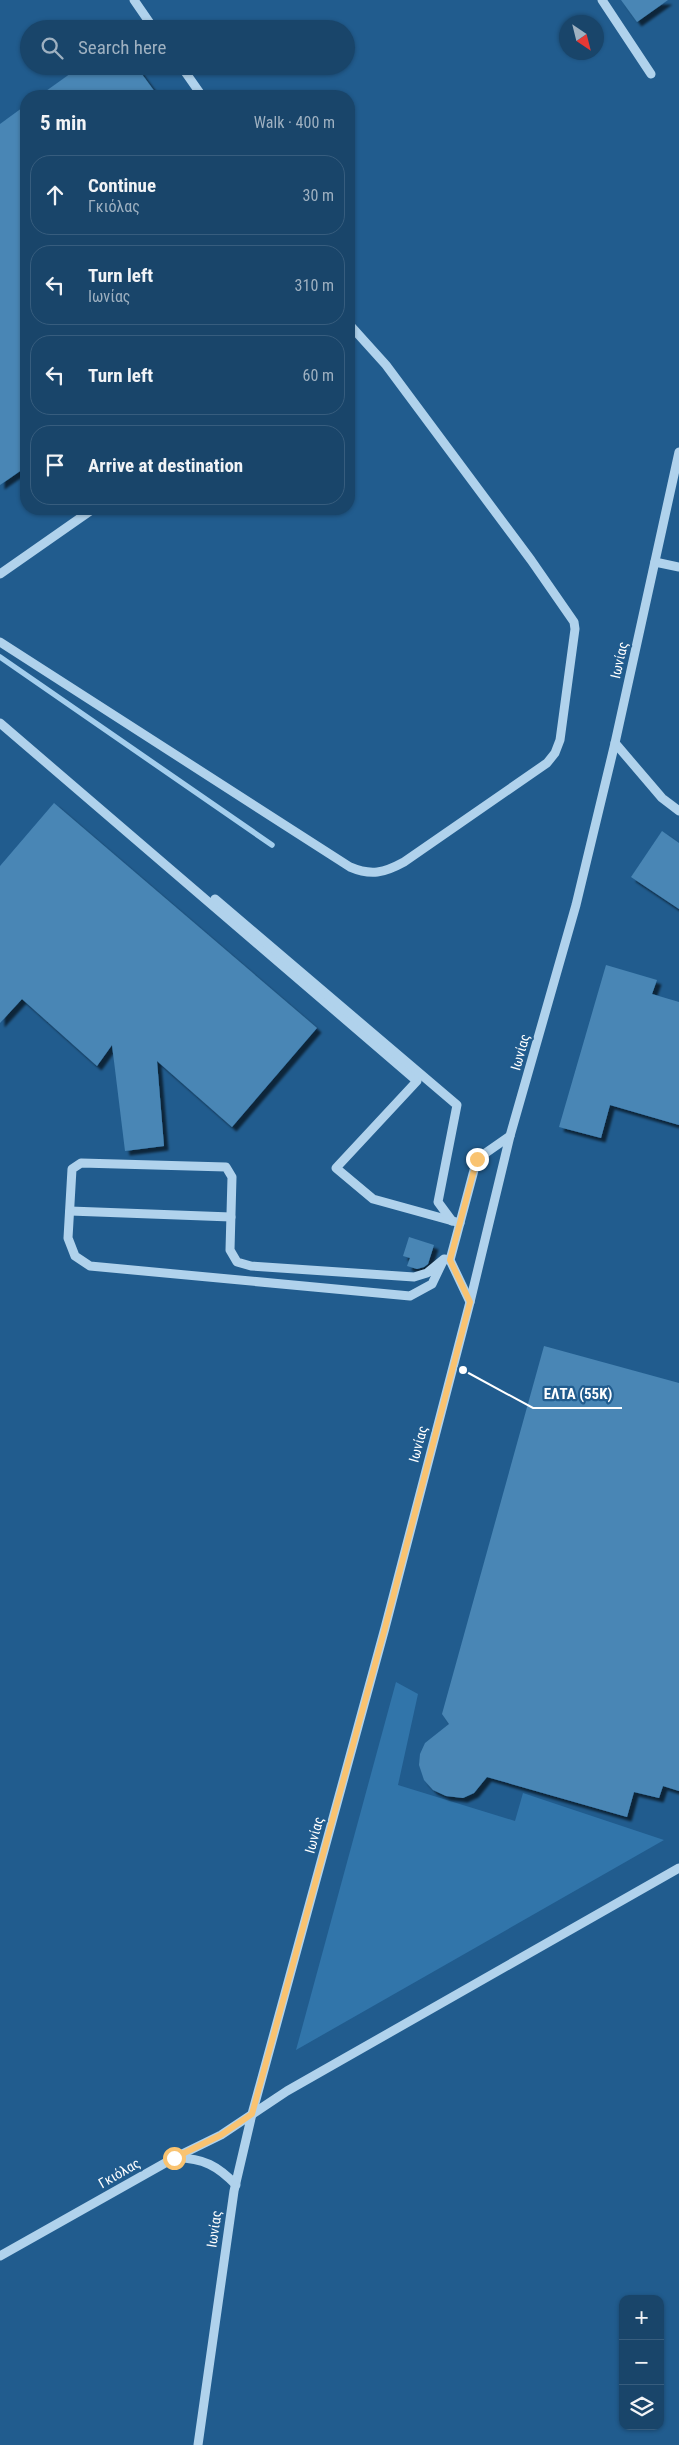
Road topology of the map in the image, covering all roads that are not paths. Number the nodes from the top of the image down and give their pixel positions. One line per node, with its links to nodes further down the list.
1 (134, 0): 3 (street)
2 (602, 0): 4 (street)
3 (148, 20)
4 (651, 74)
5 (187, 75): 6 (street)
6 (198, 90)
7 (355, 331): 13 (street)
8 (679, 452): 10 (street, Ιωνίας)
9 (84, 515): 12 (street)
10 (655, 562): 11 (street); 16 (street, Ιωνίας)
11 (679, 567)
12 (0, 574)
13 (0, 642)
14 (0, 717): 21 (street)
15 (0, 723): 21 (street)
16 (614, 743): 17 (street); 18 (street, Ιωνίας)
17 (679, 811)
18 (510, 1136): 21 (street); 23 (street, Ιωνίας)
19 (70, 1211): 20 (street); 20 (street); 22 (street)
20 (231, 1218): 22 (street)
21 (456, 1222): 22 (street)
22 (447, 1260): 23 (street)
23 (470, 1302): 25 (street, Ιωνίας)
24 (679, 1868): 25 (street, Γκιόλας)
25 (252, 2114): 26 (street, Γκιόλας); 27 (street, Ιωνίας)
26 (174, 2158): 27 (street); 28 (street, Γκιόλας)
27 (236, 2185): 29 (street, Ιωνίας)
28 (0, 2256)
29 (198, 2445)

